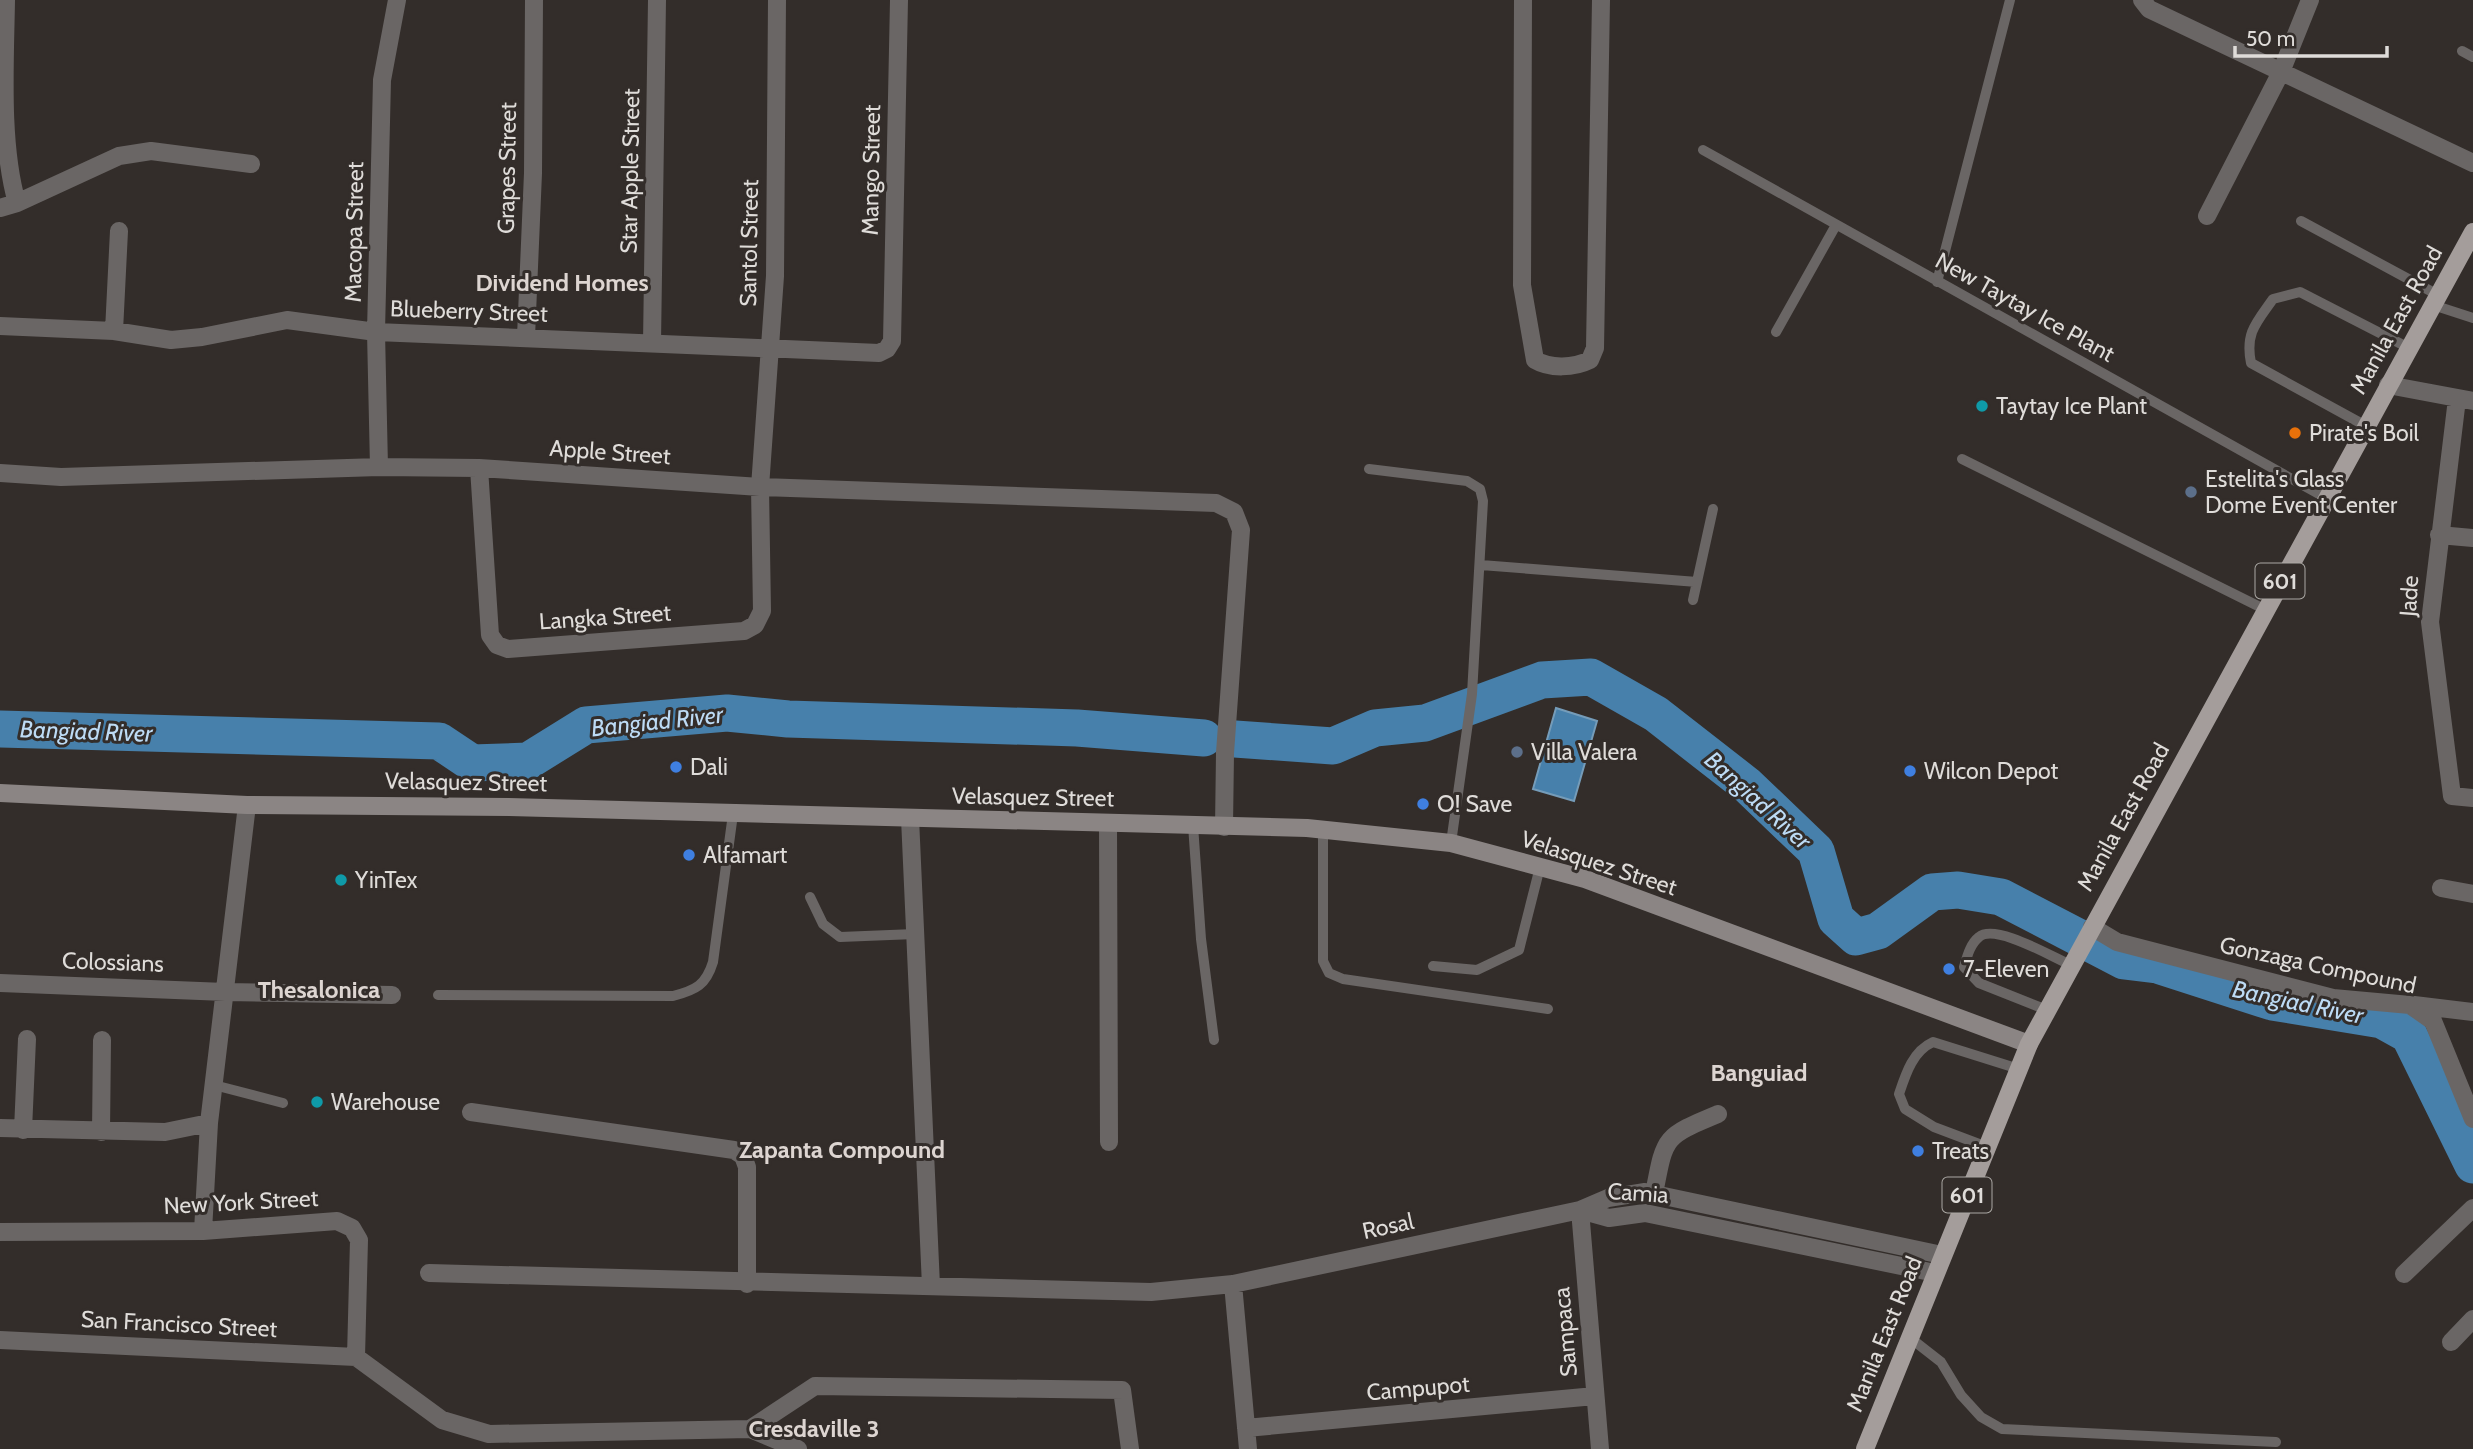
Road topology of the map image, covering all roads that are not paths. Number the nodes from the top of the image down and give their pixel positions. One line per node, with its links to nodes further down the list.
1 (6, 0): 18 (street)
2 (397, 0): 29 (street, Macopa Street)
3 (534, 0): 31 (street, Grapes Street)
4 (657, 0): 33 (street, Star Apple Street)
5 (778, 0): 35 (street, Santol Street)
6 (899, 0): 32 (street, Mango Street)
7 (1523, 0): 8 (street)
8 (1601, 0)
9 (2010, 0): 24 (lane)
10 (2142, 0): 14 (street)
11 (2310, 0): 14 (street)
12 (2462, 51): 13 (lane)
13 (2473, 57)
14 (2281, 72): 16 (street); 19 (street)
15 (1703, 150): 21 (lane, New Taytay Ice Plant)
16 (2473, 163)
17 (251, 164): 18 (street)
18 (8, 205)
19 (2207, 216)
20 (2301, 221): 25 (lane)
21 (1836, 225): 24 (lane, New Taytay Ice Plant); 30 (lane)
22 (119, 231): 28 (street)
23 (2473, 232): 25 (main road, Manila East Road / 601)
24 (1937, 282): 45 (lane, New Taytay Ice Plant)
25 (2435, 300): 26 (lane); 34 (main road, Manila East Road / 601)
26 (2473, 318)
27 (0, 326): 28 (street, Blueberry Street)
28 (114, 331): 29 (street, Blueberry Street)
29 (376, 332): 31 (street, Blueberry Street); 40 (street, Macopa Street)
30 (1776, 332)
31 (526, 337): 33 (street, Blueberry Street)
32 (892, 341): 35 (street, Blueberry Street)
33 (653, 343): 35 (street, Blueberry Street)
34 (2409, 348): 36 (main road, Manila East Road / 601); 38 (lane)
35 (770, 349): 44 (street, Santol Street)
36 (2388, 385): 37 (street); 38 (main road, Manila East Road / 601)
37 (2465, 400): 47 (street, Jade)
38 (2366, 426): 45 (main road, Manila East Road / 601)
39 (1962, 459): 52 (lane)
40 (379, 467): 41 (street, Apple Street); 43 (street, Apple Street)
41 (479, 468): 44 (street, Apple Street); 44 (street, Langka Street)
42 (1369, 469): 49 (lane)
43 (0, 473)
44 (760, 486): 60 (street, Apple Street)
45 (2326, 498): 52 (main road, Manila East Road / 601)
46 (1713, 509): 50 (lane)
47 (2439, 535): 48 (street); 54 (street, Jade)
48 (2473, 538)
49 (1481, 565): 50 (lane); 62 (lane)
50 (1697, 582): 51 (lane)
51 (1693, 600)
52 (2264, 609): 68 (main road, Manila East Road / 601)
53 (0, 793): 55 (main road, Velasquez Street)
54 (2473, 798)
55 (247, 805): 56 (main road, Velasquez Street); 72 (street)
56 (733, 814): 57 (main road, Velasquez Street); 74 (lane)
57 (910, 818): 58 (main road, Velasquez Street); 67 (street)
58 (1108, 823): 59 (main road, Velasquez Street); 93 (street)
59 (1193, 825): 60 (main road, Velasquez Street); 81 (lane)
60 (1224, 827): 61 (main road, Velasquez Street)
61 (1323, 830): 62 (main road, Velasquez Street); 76 (lane)
62 (1451, 844): 63 (main road, Velasquez Street)
63 (1539, 867): 70 (lane); 82 (main road, Velasquez Street)
64 (2441, 888): 65 (street)
65 (2473, 894)
66 (810, 897): 67 (lane)
67 (915, 934): 106 (street)
68 (2087, 935): 69 (main road, Manila East Road / 601); 75 (street, Gonzaga Compound)
69 (2071, 965): 77 (main road, Manila East Road / 601); 77 (lane)
70 (1433, 966)
71 (0, 983): 72 (street, Colossians)
72 (225, 992): 73 (street); 84 (street)
73 (392, 995)
74 (438, 995)
75 (2410, 1005): 78 (street); 88 (street, Gonzaga Compound)
76 (1548, 1009)
77 (2047, 1010): 82 (main road, Manila East Road / 601)
78 (2473, 1012)
79 (27, 1039): 91 (street)
80 (102, 1040): 92 (street)
81 (1214, 1040)
82 (2029, 1044): 83 (main road, Manila East Road / 601)
83 (2019, 1069): 94 (main road, Manila East Road / 601); 94 (lane)
84 (214, 1085): 85 (lane); 89 (street)
85 (283, 1102)
86 (471, 1112): 104 (street)
87 (1717, 1114): 95 (street)
88 (2473, 1119)
89 (209, 1123): 92 (street); 98 (street)
90 (0, 1128): 91 (street)
91 (23, 1130): 92 (street)
92 (101, 1132)
93 (1109, 1142)
94 (1987, 1147): 100 (main road, Manila East Road / 601)
95 (1654, 1194): 97 (street, Camia); 100 (street, Camia)
96 (2473, 1208): 103 (street)
97 (1580, 1210): 102 (street, Camia); 105 (street, Rosal); 112 (street, Sampaca)
98 (203, 1231): 99 (street, New York Street); 111 (street, New York Street)
99 (0, 1232)
100 (1942, 1255): 102 (main road, Manila East Road / 601)
101 (429, 1273): 104 (street, Rosal)
102 (1935, 1273): 108 (main road, Manila East Road / 601)
103 (2404, 1274)
104 (747, 1284): 106 (street, Rosal)
105 (1233, 1284): 106 (street, Rosal); 113 (street)
106 (931, 1286)
107 (2473, 1319): 110 (street)
108 (1909, 1337): 115 (lane); 120 (main road, Manila East Road / 601)
109 (0, 1340): 111 (street, San Francisco Street)
110 (2451, 1342)
111 (356, 1357): 114 (street)
112 (1595, 1396): 113 (street, Campupot); 119 (street, Sampaca)
113 (1246, 1428): 118 (street)
114 (750, 1429): 116 (street); 117 (street)
115 (2276, 1442)
116 (798, 1449)
117 (1130, 1449)
118 (1248, 1449)
119 (1600, 1449)
120 (1865, 1449)

